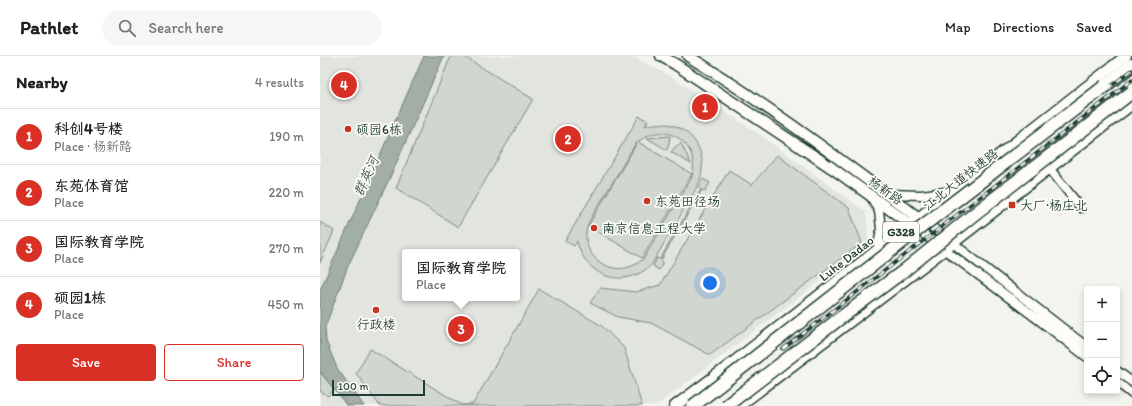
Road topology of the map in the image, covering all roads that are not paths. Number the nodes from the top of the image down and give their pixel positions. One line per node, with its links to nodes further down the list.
1 (661, 56): 10 (main road, 杨新路)
2 (688, 56): 9 (main road, 杨新路)
3 (1126, 56): 8 (main road, Luhe Dadao / G328)
4 (1132, 65): 24 (highway, 江北大道快速路 / G328, bridge)
5 (1132, 92): 25 (highway, G328, bridge)
6 (1132, 104): 7 (main road)
7 (1049, 168): 11 (street); 14 (main road)
8 (954, 191): 9 (street); 12 (main road, Luhe Dadao / G328)
9 (888, 194): 12 (main road, 杨新路)
10 (870, 195): 13 (main road, 杨新路); 15 (street)
11 (1081, 208)
12 (919, 218): 13 (main road, Luhe Dadao / G328); 14 (street, 杨新路)
13 (910, 224): 15 (main road, Luhe Dadao / G328); 16 (street, 杨新路)
14 (952, 243): 16 (main road); 17 (street, 杨新路)
15 (877, 250): 23 (main road, Luhe Dadao / G328)
16 (944, 250): 18 (street, 杨新路); 26 (main road)
17 (1084, 345)
18 (1084, 355)
19 (1120, 373): 20 (street)
20 (1132, 382)
21 (1120, 384): 22 (street)
22 (1132, 394)
23 (676, 406)
24 (692, 406)
25 (726, 406)
26 (739, 406)

